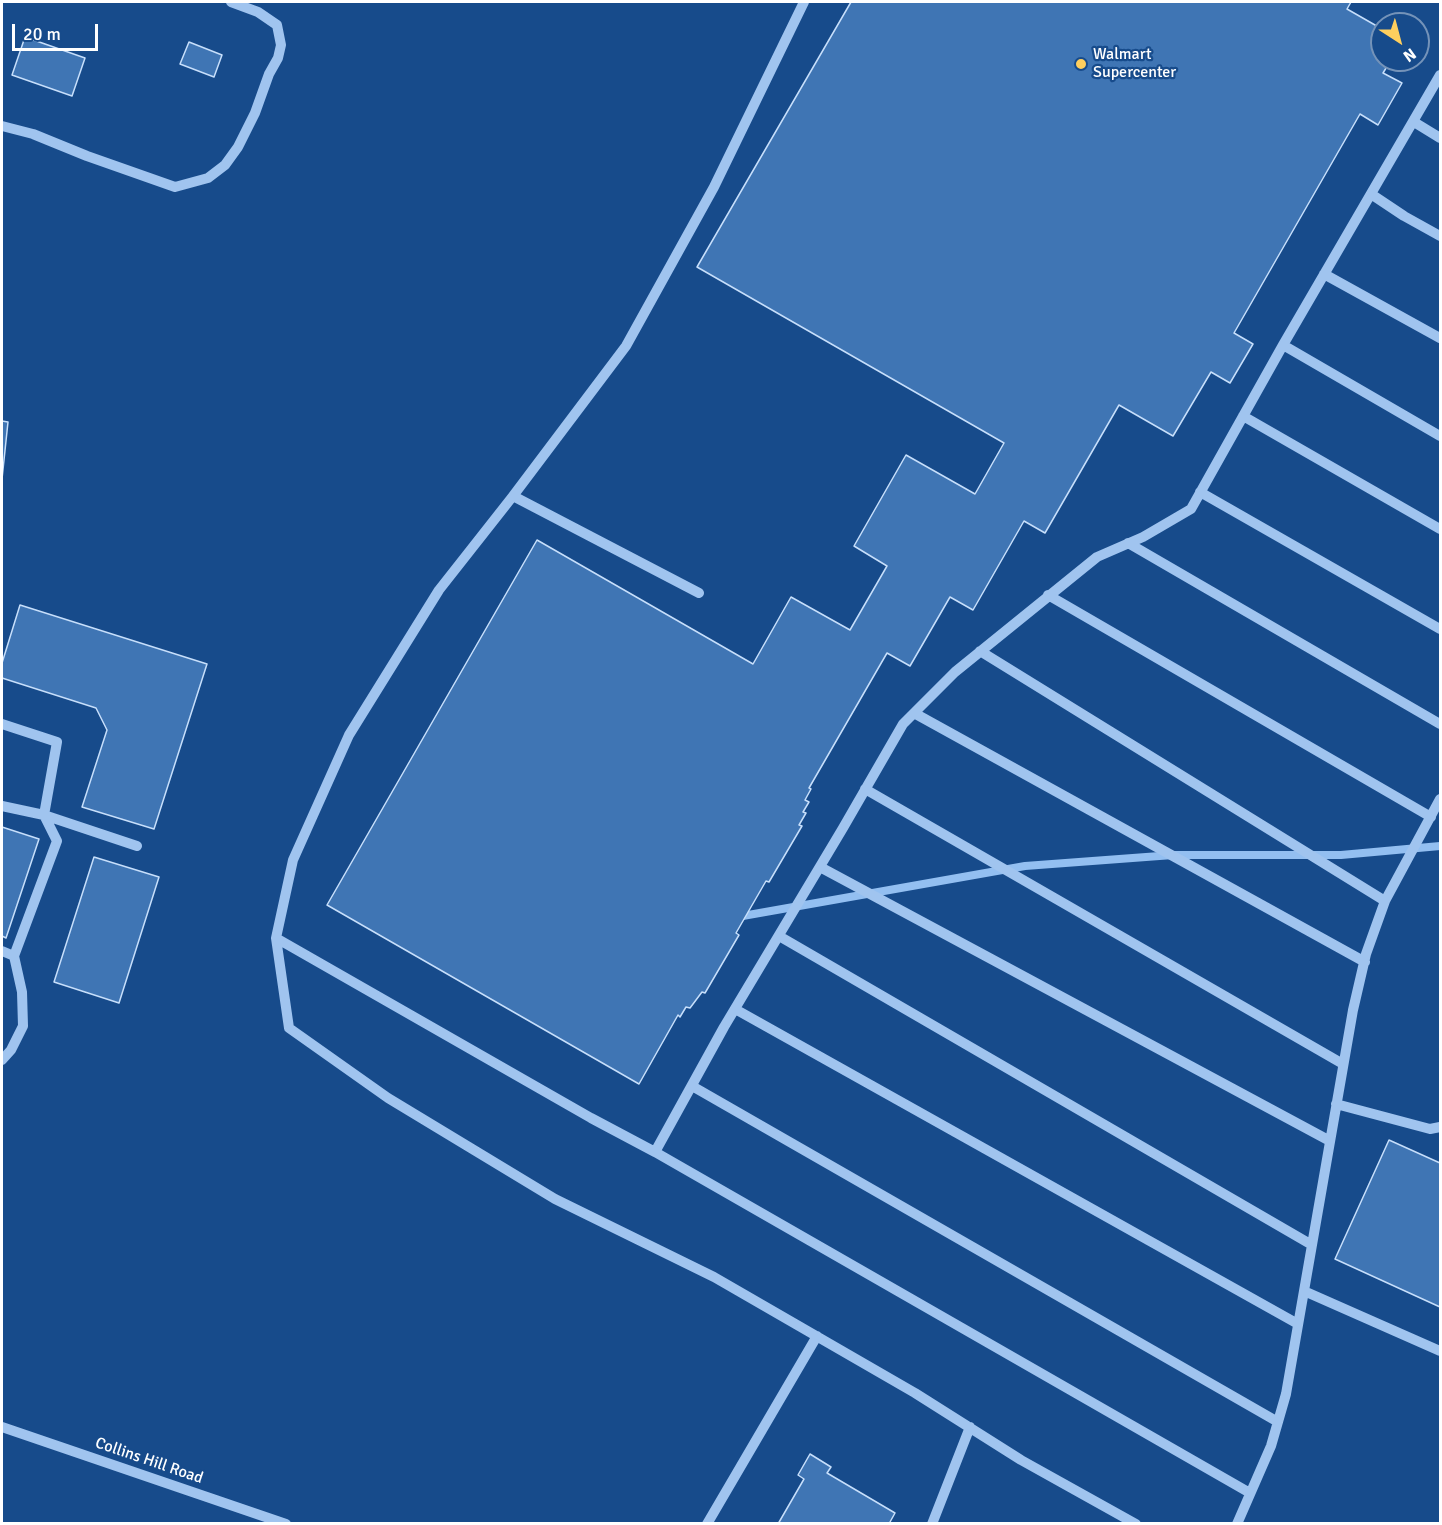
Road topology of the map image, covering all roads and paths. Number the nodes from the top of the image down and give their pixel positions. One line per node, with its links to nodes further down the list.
1 (231, 2): 5 (street)
2 (804, 2): 15 (street)
3 (1440, 75): 4 (street)
4 (1414, 122): 6 (street); 7 (street)
5 (2, 126)
6 (1440, 138)
7 (1371, 194): 8 (street); 9 (street)
8 (1440, 236)
9 (1324, 274): 10 (street); 11 (street)
10 (1440, 338)
11 (1283, 345): 12 (street); 13 (street)
12 (1243, 416): 14 (street); 16 (street)
13 (1440, 436)
14 (1200, 492): 17 (street); 20 (street)
15 (513, 496): 18 (street); 34 (street)
16 (1440, 529)
17 (1128, 543): 19 (street); 24 (street)
18 (699, 592)
19 (1048, 595): 21 (street); 29 (street)
20 (1440, 629)
21 (980, 651): 22 (street); 32 (street)
22 (914, 713): 25 (street); 37 (street)
23 (2, 724): 28 (street)
24 (1440, 724)
25 (865, 789): 31 (street); 40 (street)
26 (1440, 799): 29 (street)
27 (2, 806): 28 (street)
28 (44, 815): 30 (street); 36 (street)
29 (1431, 817): 32 (street)
30 (137, 846)
31 (820, 867): 33 (street); 44 (street)
32 (1385, 901): 37 (street)
33 (779, 936): 38 (street); 46 (street)
34 (276, 938): 45 (street); 49 (street)
35 (2, 951): 36 (street)
36 (14, 956): 39 (street)
37 (1365, 962): 40 (street)
38 (735, 1009): 41 (street); 48 (street)
39 (2, 1060)
40 (1344, 1064): 42 (street)
41 (692, 1086): 45 (street); 51 (street)
42 (1336, 1104): 43 (street); 44 (street)
43 (1440, 1127)
44 (1330, 1141): 46 (street)
45 (655, 1152): 54 (street)
46 (1312, 1245): 47 (street)
47 (1304, 1291): 48 (street); 50 (street)
48 (1298, 1324): 51 (street)
49 (817, 1336): 53 (street); 56 (street)
50 (1440, 1352)
51 (1278, 1422): 54 (street)
52 (2, 1427): 55 (street, Collins Hill Road)
53 (970, 1427): 57 (street); 58 (street)
54 (1250, 1493): 59 (street)
55 (286, 1524)
56 (706, 1524)
57 (932, 1524)
58 (1136, 1524)
59 (1237, 1524)

